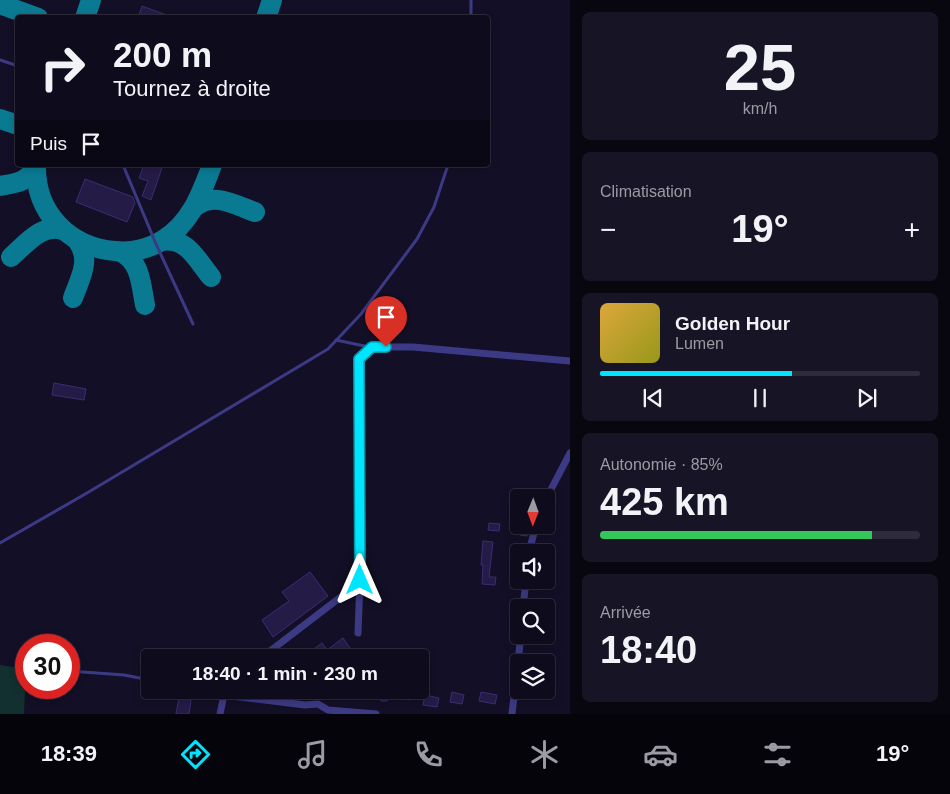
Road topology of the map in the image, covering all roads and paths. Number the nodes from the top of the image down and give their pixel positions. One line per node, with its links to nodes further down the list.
1 (471, 0): 2 (lane)
2 (471, 15)
3 (0, 60): 4 (lane)
4 (15, 65)
5 (124, 167): 7 (lane)
6 (447, 167): 8 (lane)
7 (193, 324)
8 (336, 340): 9 (lane); 13 (lane)
9 (372, 347): 10 (street); 14 (street)
10 (570, 362)
11 (570, 453): 12 (street)
12 (551, 489)
13 (0, 543)
14 (360, 580): 15 (street); 17 (street)
15 (358, 633)
16 (520, 644): 25 (street)
17 (273, 649)
18 (80, 672): 19 (lane)
19 (141, 678)
20 (223, 699): 23 (street)
21 (264, 699): 22 (street)
22 (328, 712): 24 (street)
23 (220, 714)
24 (376, 714)
25 (512, 714)

